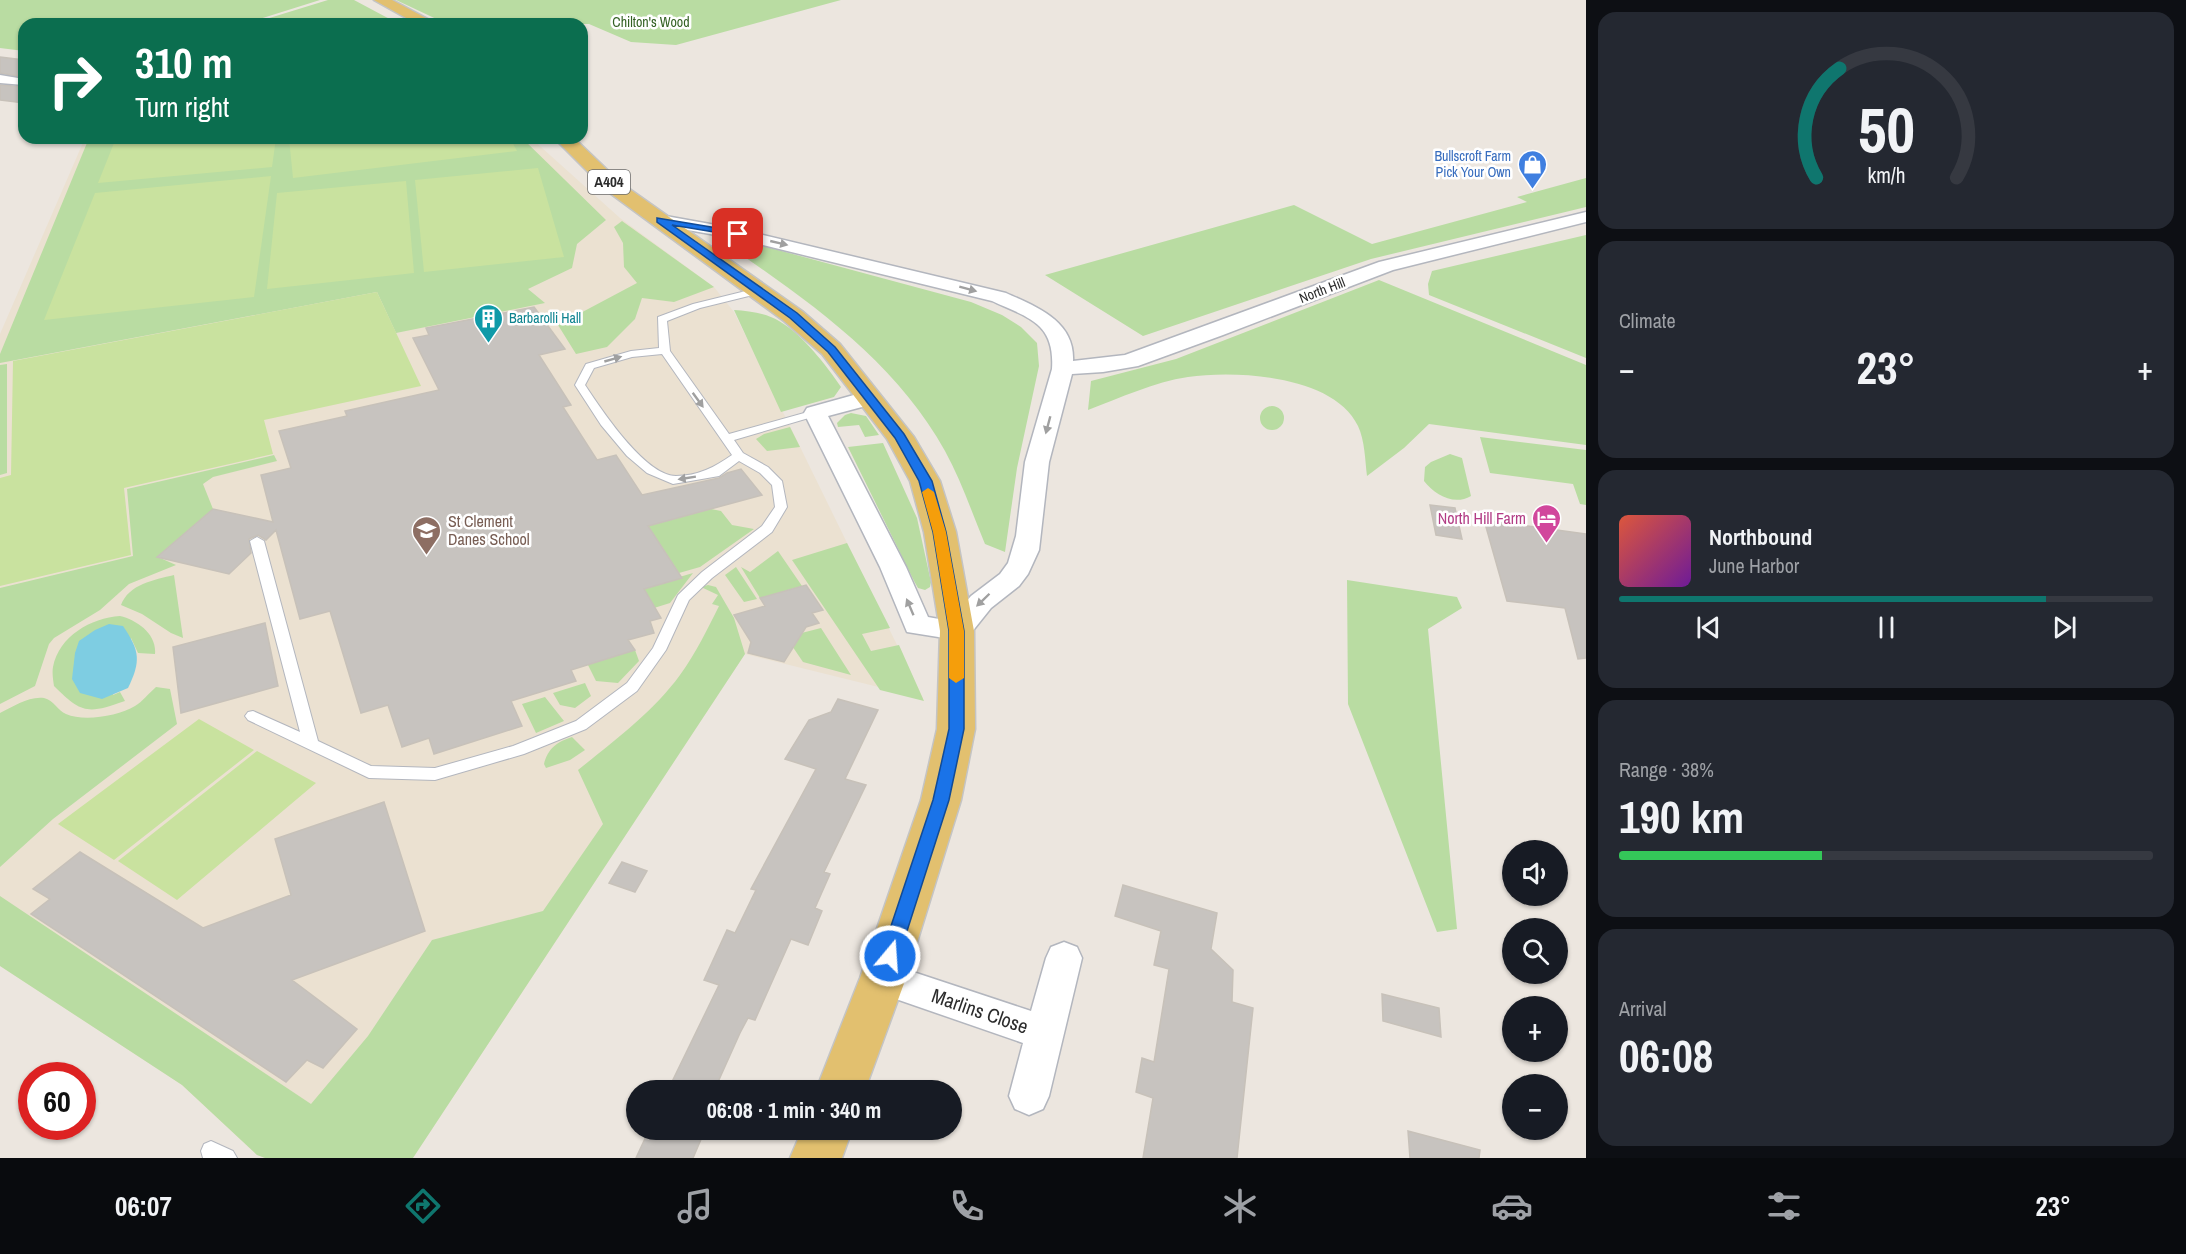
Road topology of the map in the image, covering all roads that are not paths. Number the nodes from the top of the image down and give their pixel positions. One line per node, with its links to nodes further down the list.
1 (381, 0): 2 (main road)
2 (417, 18)
3 (0, 79): 4 (street)
4 (18, 82)
5 (569, 144): 7 (main road, A404)
6 (1586, 218): 10 (street, North Hill)
7 (660, 220): 8 (main road, A404); 10 (street, one-way to 10)
8 (758, 291): 9 (lane); 11 (main road, A404)
9 (665, 351): 13 (lane, one-way to 13); 14 (lane, one-way to 9)
10 (1062, 368): 16 (street, one-way to 16)
11 (869, 398): 12 (street); 16 (main road, A404)
12 (815, 413): 13 (lane); 16 (street, one-way to 12)
13 (728, 438): 14 (lane)
14 (739, 456): 18 (lane)
15 (257, 541): 18 (lane)
16 (957, 631): 20 (main road, A404)
17 (253, 716): 18 (lane)
18 (311, 744)
19 (1064, 958): 21 (street, Marlins Close)
20 (883, 978): 21 (street, Marlins Close); 22 (main road, A404)
21 (1044, 1033): 23 (street, Marlins Close)
22 (845, 1080)
23 (1029, 1096)
24 (823, 1140): 25 (main road)
25 (816, 1158)

